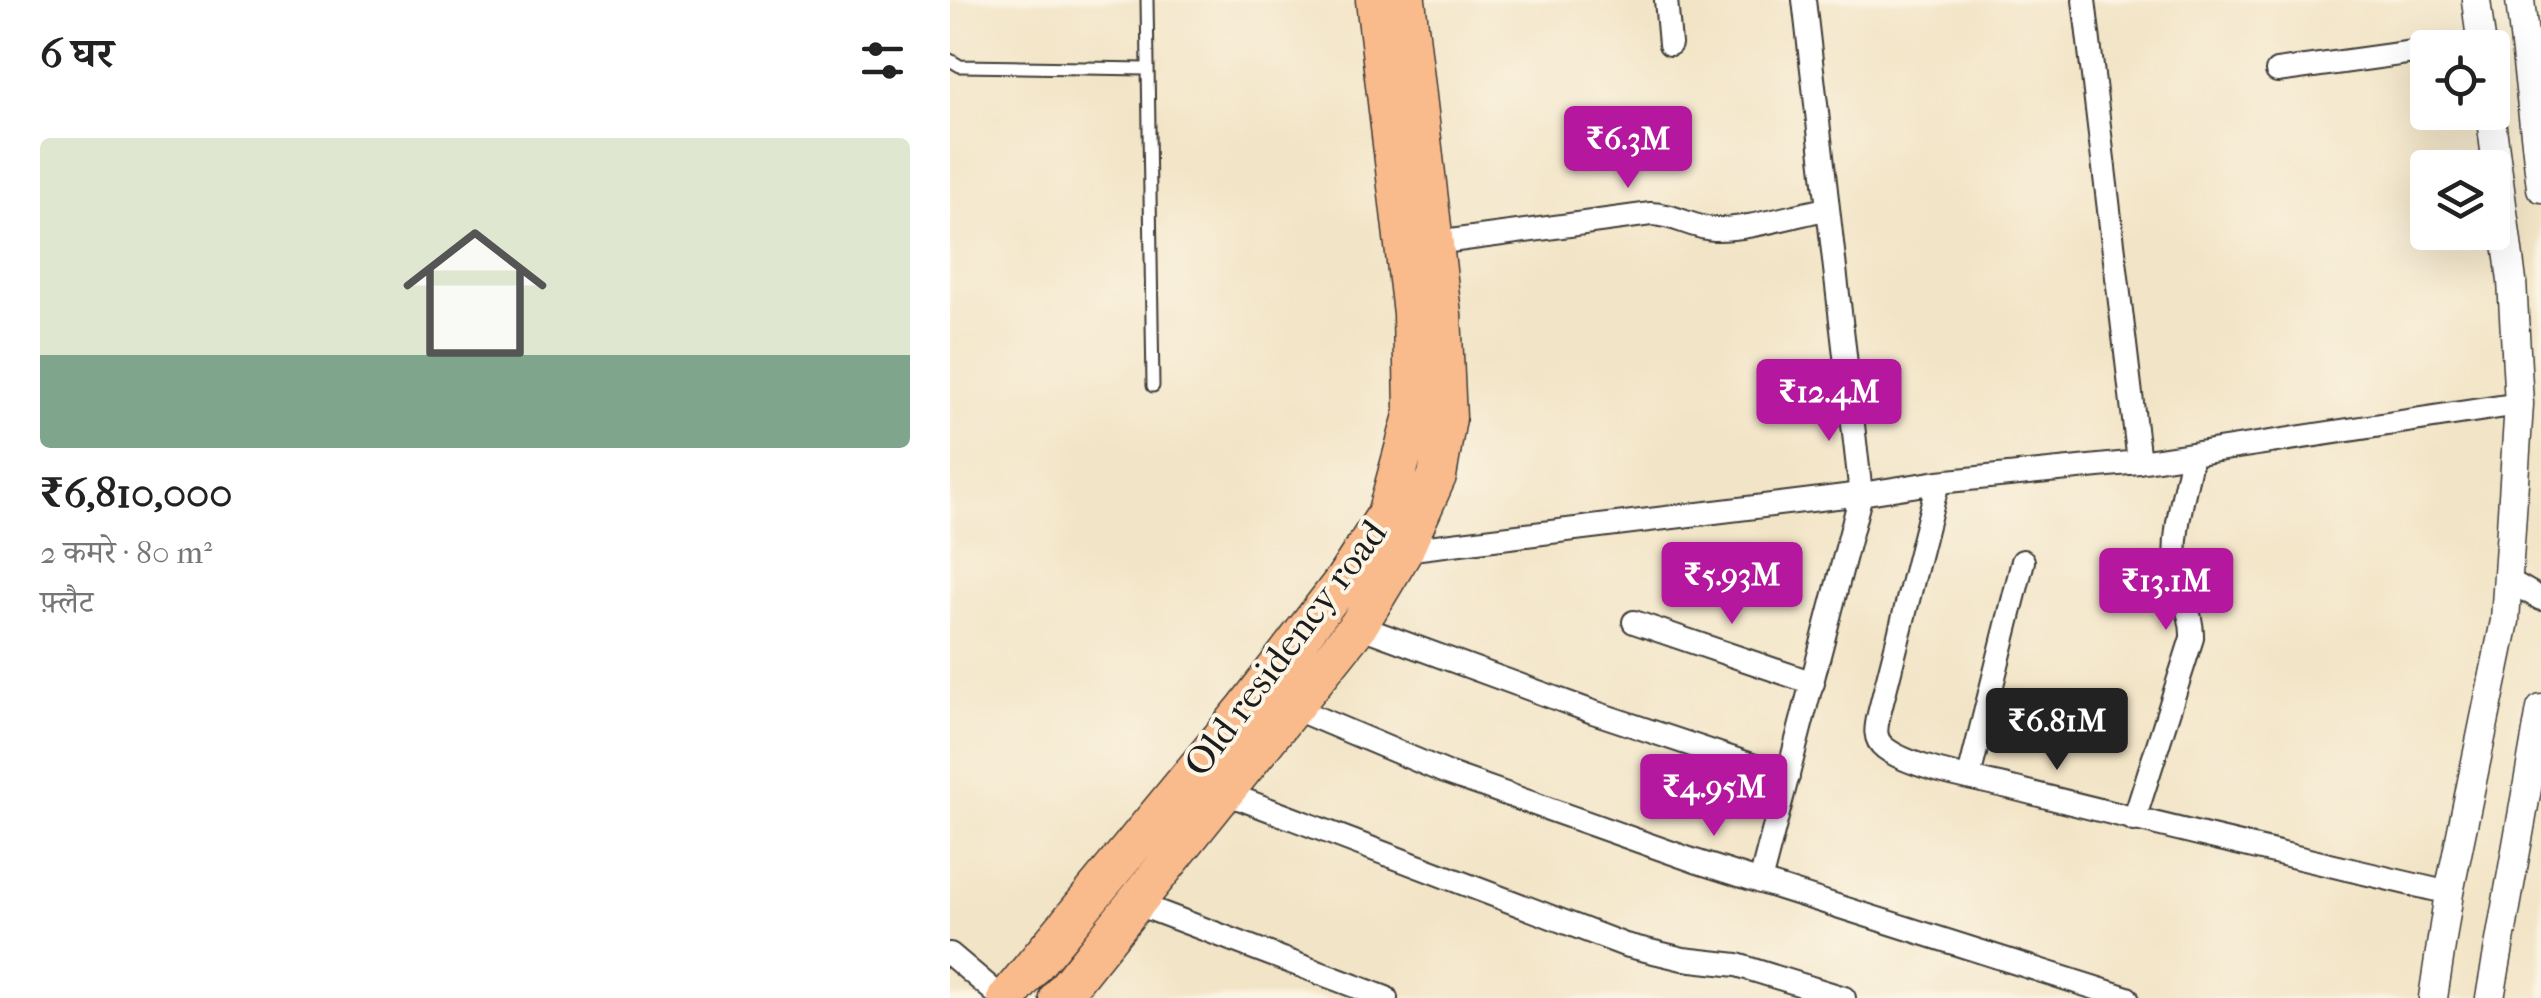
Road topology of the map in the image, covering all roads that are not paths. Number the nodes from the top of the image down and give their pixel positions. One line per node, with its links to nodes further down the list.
1 (1147, 0): 13 (lane)
2 (1375, 0): 42 (highway, Old residency road)
3 (1406, 0): 18 (highway, Old residency road)
4 (1666, 0): 10 (street)
5 (1804, 0): 17 (street)
6 (2084, 0): 22 (street)
7 (2476, 0): 9 (street)
8 (2520, 0): 16 (street)
9 (2480, 30)
10 (1670, 44)
11 (2410, 52): 14 (street)
12 (950, 60): 13 (lane)
13 (1146, 69): 19 (lane)
14 (2276, 70)
15 (2492, 130): 20 (street)
16 (2541, 188)
17 (1827, 209): 18 (street); 24 (street)
18 (1435, 243): 25 (highway, Old residency road)
19 (1154, 386)
20 (2519, 404): 21 (street); 27 (street)
21 (2192, 454): 22 (street); 37 (street)
22 (2139, 462): 23 (street)
23 (1938, 482): 24 (street); 35 (street)
24 (1861, 494): 25 (street); 31 (street)
25 (1404, 550): 30 (highway, Old residency road)
26 (2024, 561): 35 (street)
27 (2508, 580): 28 (street); 39 (street)
28 (2541, 599)
29 (1634, 622): 31 (street)
30 (1358, 626): 32 (highway, Old residency road); 34 (street)
31 (1814, 682): 34 (street)
32 (1291, 707): 36 (highway, Old residency road); 38 (street)
33 (2541, 708): 48 (street)
34 (1788, 777): 38 (street)
35 (1969, 777): 37 (street)
36 (1223, 792): 40 (highway, Old residency road); 45 (street)
37 (2134, 820): 39 (street)
38 (1760, 882): 46 (street)
39 (2449, 893): 47 (street)
40 (1135, 904): 43 (highway, Old residency road); 44 (street)
41 (950, 954): 42 (street)
42 (1004, 998)
43 (1059, 998)
44 (1386, 998)
45 (1844, 998)
46 (2127, 998)
47 (2434, 998)
48 (2490, 998)

